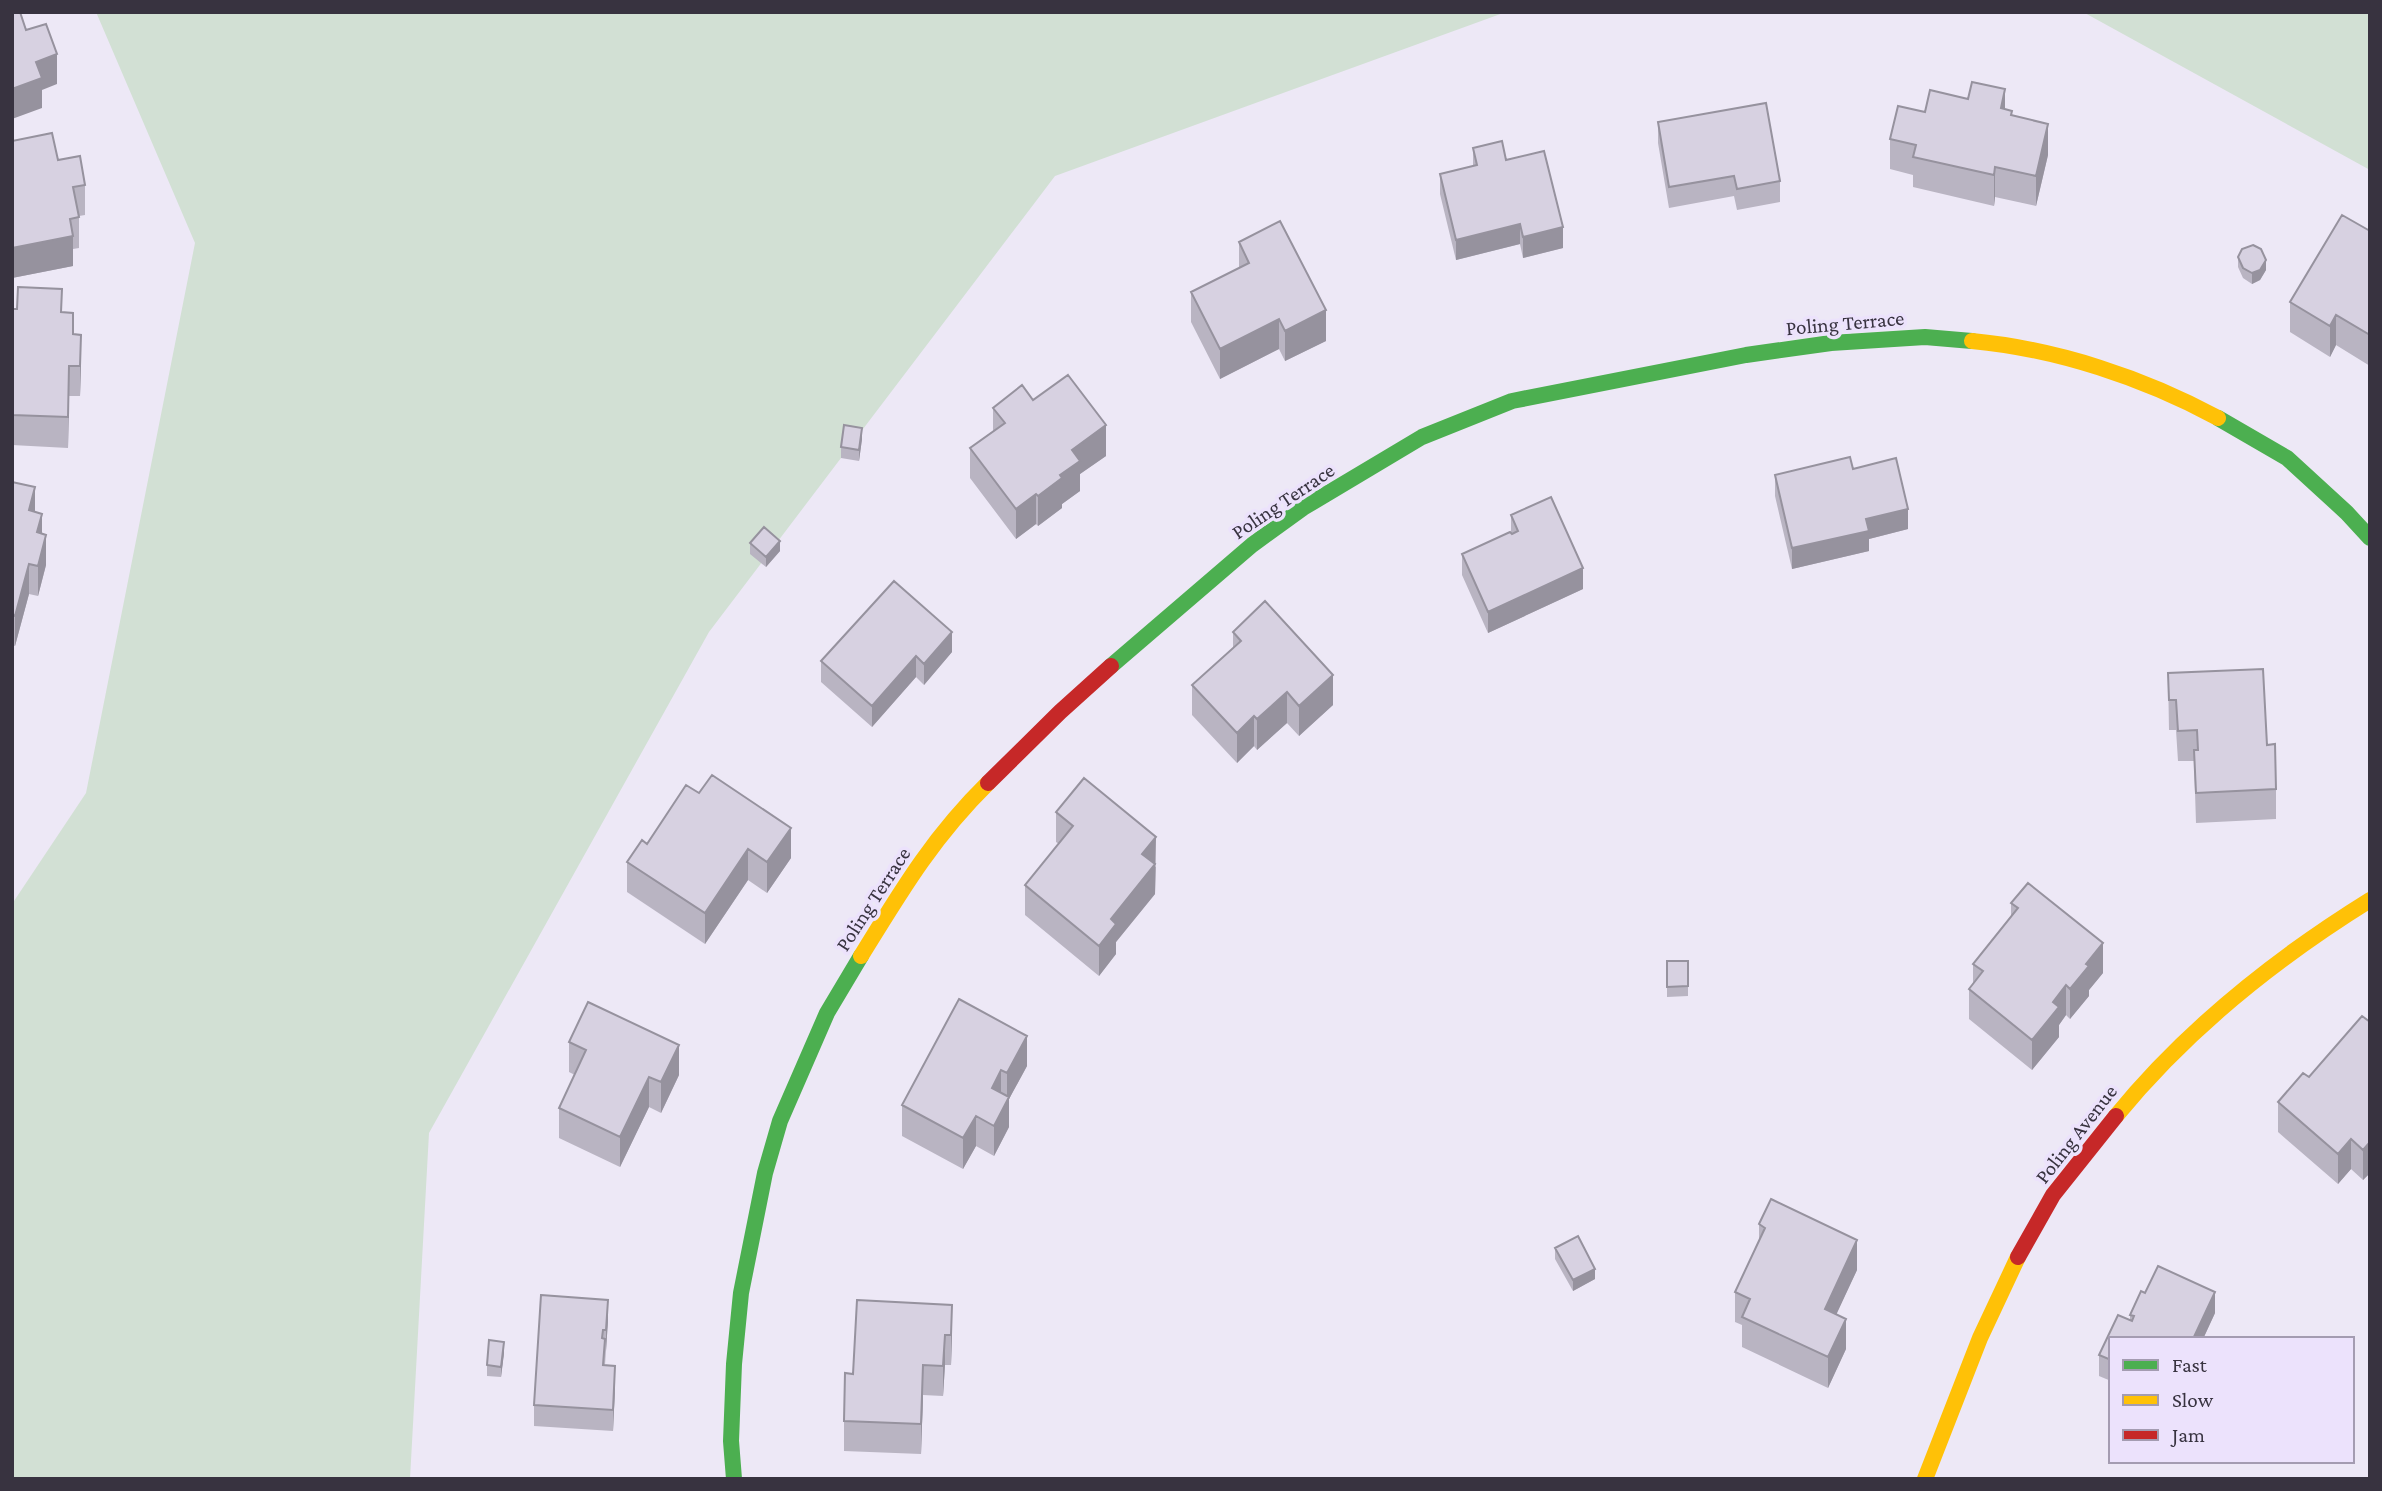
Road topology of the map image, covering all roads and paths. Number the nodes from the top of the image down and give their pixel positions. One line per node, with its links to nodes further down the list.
1 (2370, 538): 3 (street, Poling Terrace)
2 (2370, 900): 4 (street, Poling Avenue)
3 (733, 1479)
4 (1925, 1479)

